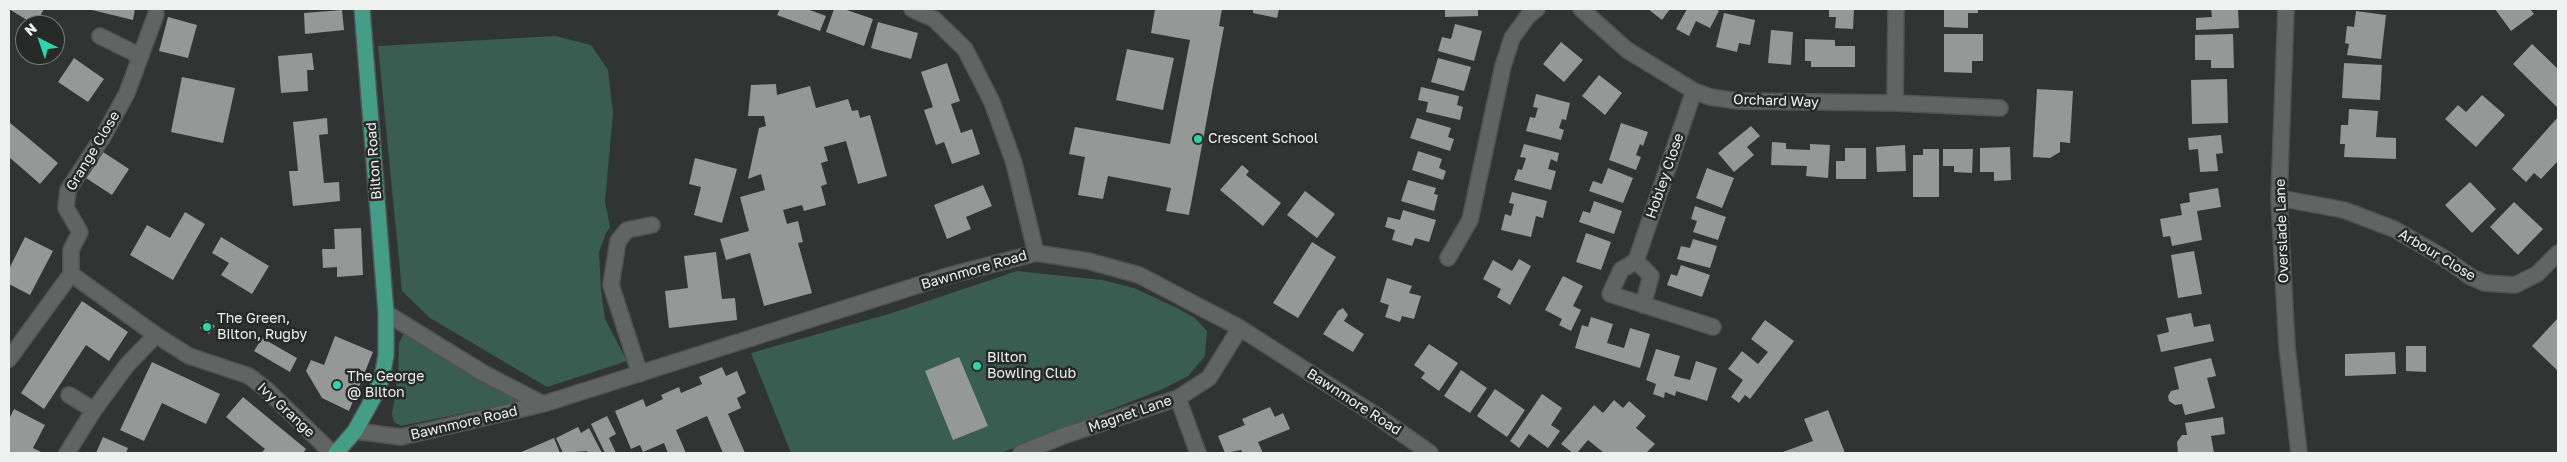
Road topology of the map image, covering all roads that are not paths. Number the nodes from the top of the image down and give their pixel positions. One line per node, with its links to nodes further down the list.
1 (362, 9): 21 (main road, Bilton Road)
2 (912, 9): 15 (street)
3 (1537, 9): 17 (street)
4 (1581, 9): 10 (street, Orchard Way)
5 (1896, 9): 11 (street)
6 (2286, 9): 13 (street, Overslade Lane)
7 (156, 14): 9 (street, Grange Close)
8 (100, 36): 9 (street)
9 (140, 56): 19 (street, Grange Close)
10 (1694, 91): 11 (street, Orchard Way); 18 (street, Hobley Close)
11 (1895, 103): 12 (street, Orchard Way)
12 (2000, 108)
13 (2279, 198): 16 (street, Arbour Close); 38 (street, Overslade Lane)
14 (652, 225): 26 (street)
15 (1036, 253): 23 (street, Bawnmore Road); 26 (street, Bawnmore Road)
16 (2558, 253)
17 (1448, 258)
18 (1636, 261): 20 (street); 20 (street)
19 (71, 274): 24 (street, Ivy Grange); 25 (street)
20 (1643, 304): 22 (street)
21 (386, 313): 29 (street, Bawnmore Road); 31 (main road, Bilton Road)
22 (1713, 327)
23 (1240, 328): 28 (street, Magnet Lane); 37 (street, Bawnmore Road)
24 (156, 335): 30 (street); 33 (street, Ivy Grange)
25 (9, 359)
26 (640, 374): 29 (street, Bawnmore Road)
27 (69, 395): 30 (street)
28 (1178, 398): 35 (street, Magnet Lane); 36 (street)
29 (543, 404): 31 (street, Bawnmore Road)
30 (94, 410): 32 (street)
31 (355, 430): 34 (main road, Bilton Road)
32 (67, 453)
33 (332, 453)
34 (336, 453)
35 (1021, 453)
36 (1198, 453)
37 (1430, 453)
38 (2299, 453)

